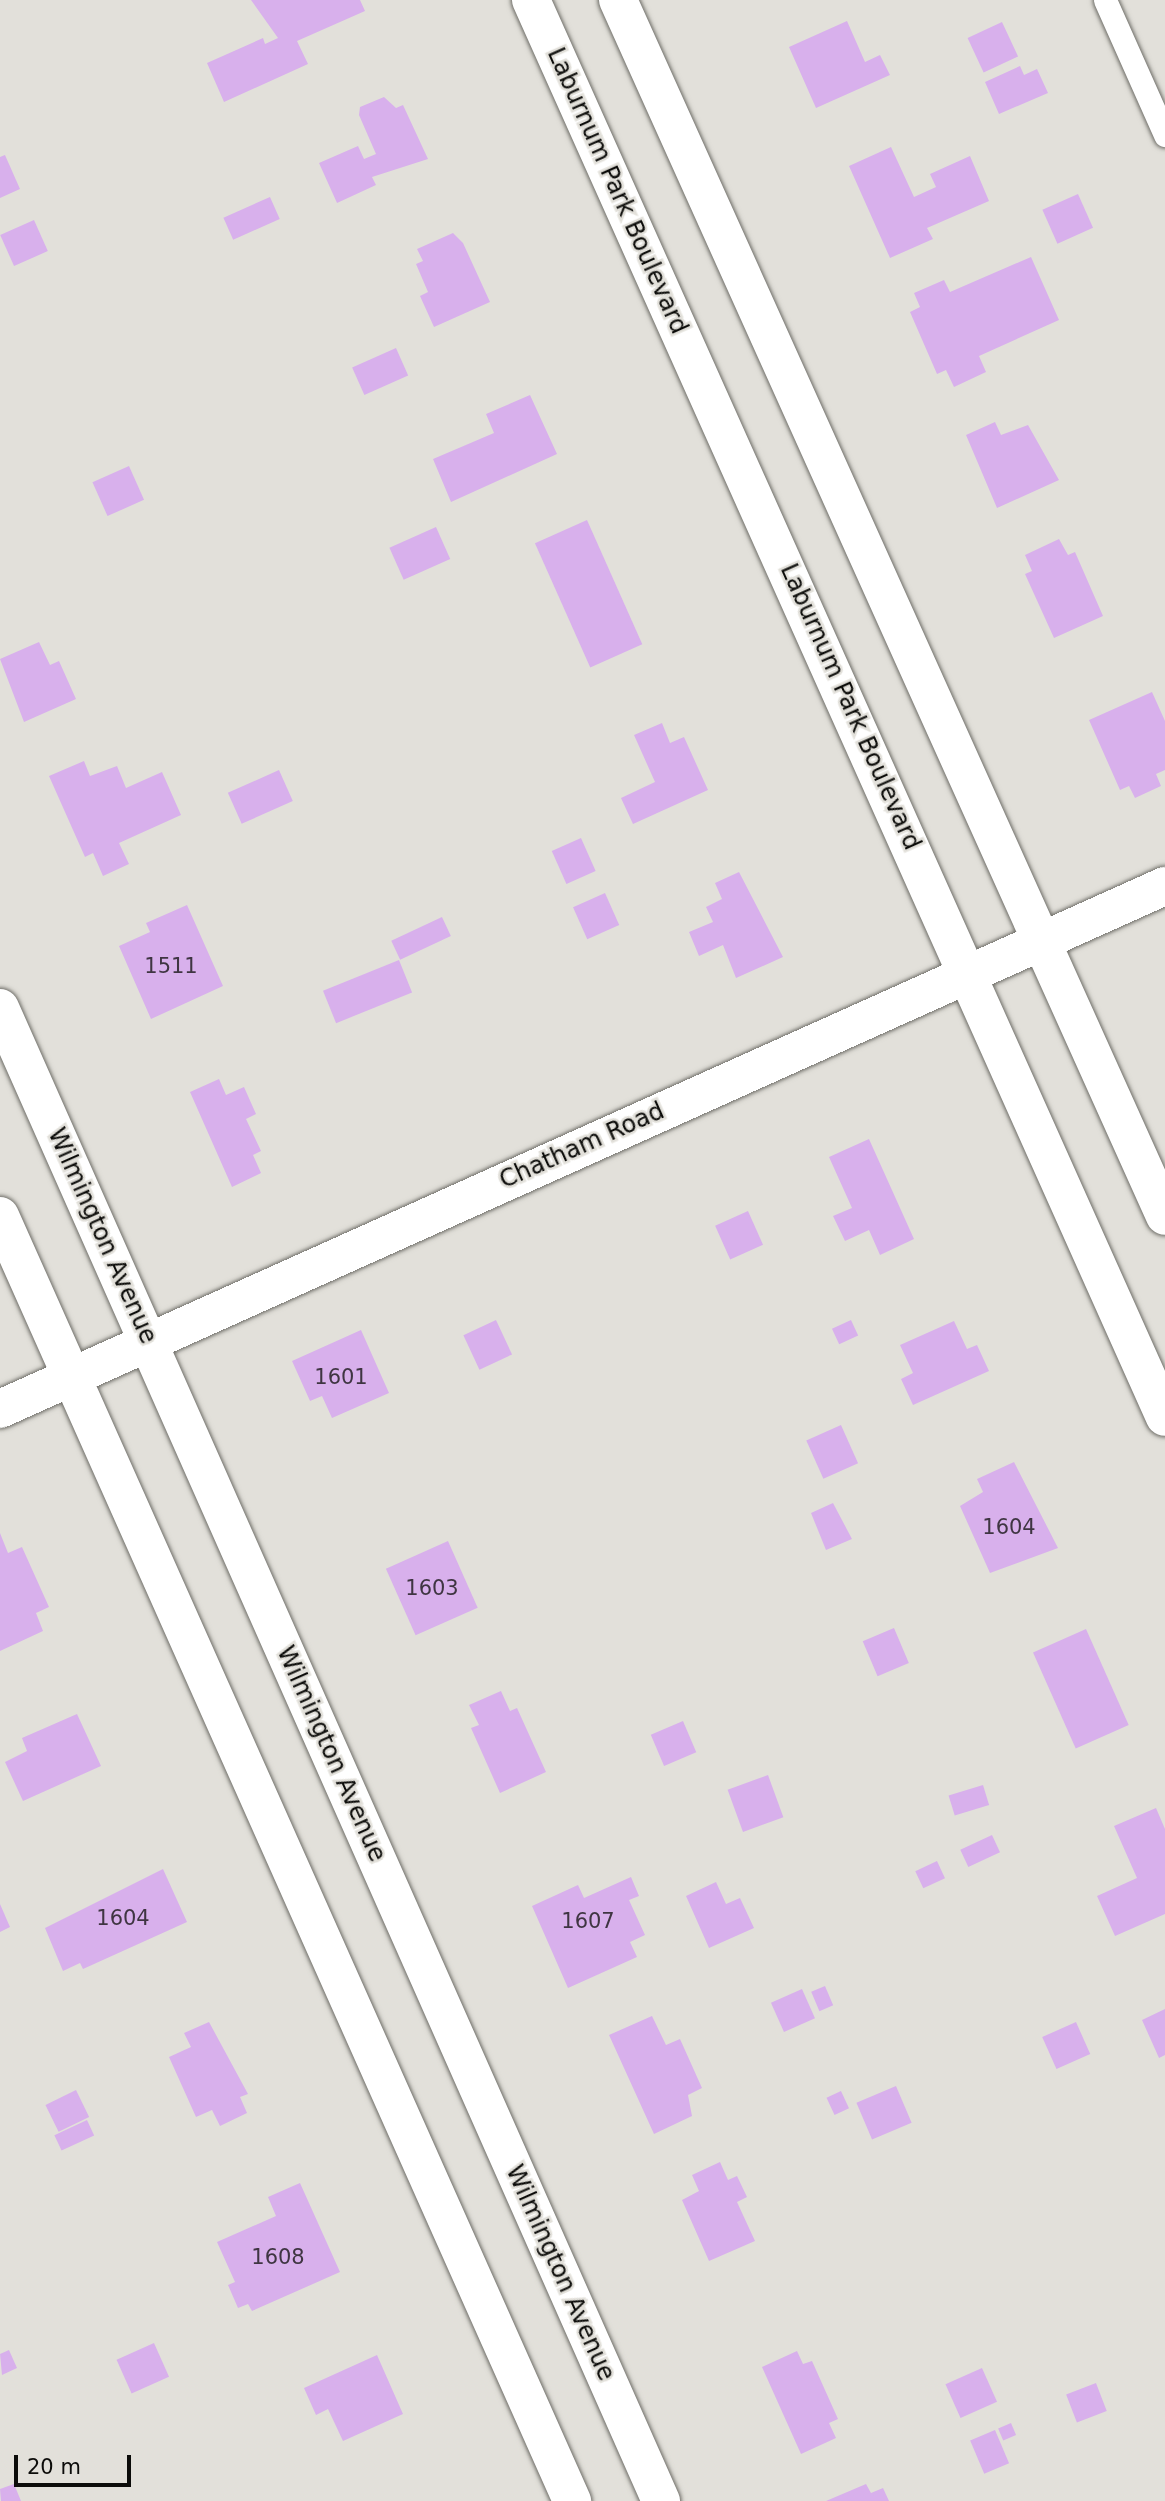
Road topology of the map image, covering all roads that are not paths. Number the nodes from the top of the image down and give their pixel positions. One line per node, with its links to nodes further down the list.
1 (531, 0): 7 (street, Laburnum Park Boulevard)
2 (618, 0): 6 (street)
3 (1105, 0): 4 (lane)
4 (1165, 135)
5 (1165, 886): 6 (street, Chatham Road)
6 (1045, 938): 7 (street, Chatham Road); 10 (street)
7 (969, 970): 11 (street, Chatham Road); 14 (street, Laburnum Park Boulevard)
8 (0, 1008): 11 (street, Wilmington Avenue)
9 (0, 1216): 12 (street)
10 (1165, 1216)
11 (149, 1343): 12 (street, Chatham Road); 16 (street, Wilmington Avenue)
12 (72, 1377): 13 (street, Chatham Road); 15 (street)
13 (0, 1409)
14 (1165, 1417)
15 (572, 2501)
16 (661, 2501)

